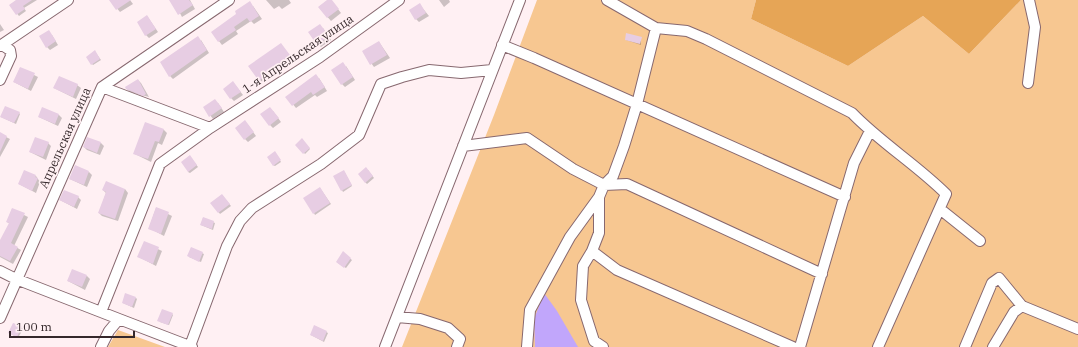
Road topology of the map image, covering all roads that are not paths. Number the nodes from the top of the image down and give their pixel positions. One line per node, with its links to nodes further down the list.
1 (68, 0): 8 (street)
2 (229, 0): 13 (street, Апрельская улица)
3 (399, 0): 15 (street, 1-я Апрельская улица)
4 (520, 0): 9 (street)
5 (607, 0): 7 (street)
6 (1029, 0): 12 (street)
7 (656, 28): 14 (street); 16 (street)
8 (1, 45): 11 (street)
9 (502, 45): 10 (street); 14 (street)
10 (492, 70): 17 (street); 33 (street)
11 (0, 80)
12 (1028, 83)
13 (102, 87): 15 (street); 26 (street, Апрельская улица)
14 (637, 104): 18 (street); 20 (street)
15 (210, 128): 28 (street, 1-я Апрельская улица)
16 (870, 131): 20 (street); 21 (street)
17 (463, 146): 18 (street); 29 (street)
18 (604, 185): 19 (street); 25 (street)
19 (599, 197): 23 (street); 37 (street)
20 (845, 197): 25 (street)
21 (940, 209): 22 (street); 41 (street)
22 (980, 241)
23 (592, 251): 38 (street); 39 (street)
24 (0, 271): 26 (street)
25 (822, 274): 40 (street)
26 (16, 279): 28 (street); 30 (street, Апрельская улица)
27 (1022, 306): 32 (street); 42 (street); 43 (street)
28 (101, 312): 31 (street)
29 (397, 317): 35 (street); 36 (street)
30 (0, 318)
31 (119, 319): 33 (street); 34 (street)
32 (1078, 330)
33 (191, 346)
34 (101, 347)
35 (385, 347)
36 (457, 347)
37 (527, 347)
38 (603, 347)
39 (793, 347)
40 (800, 347)
41 (878, 347)
42 (965, 347)
43 (993, 347)

